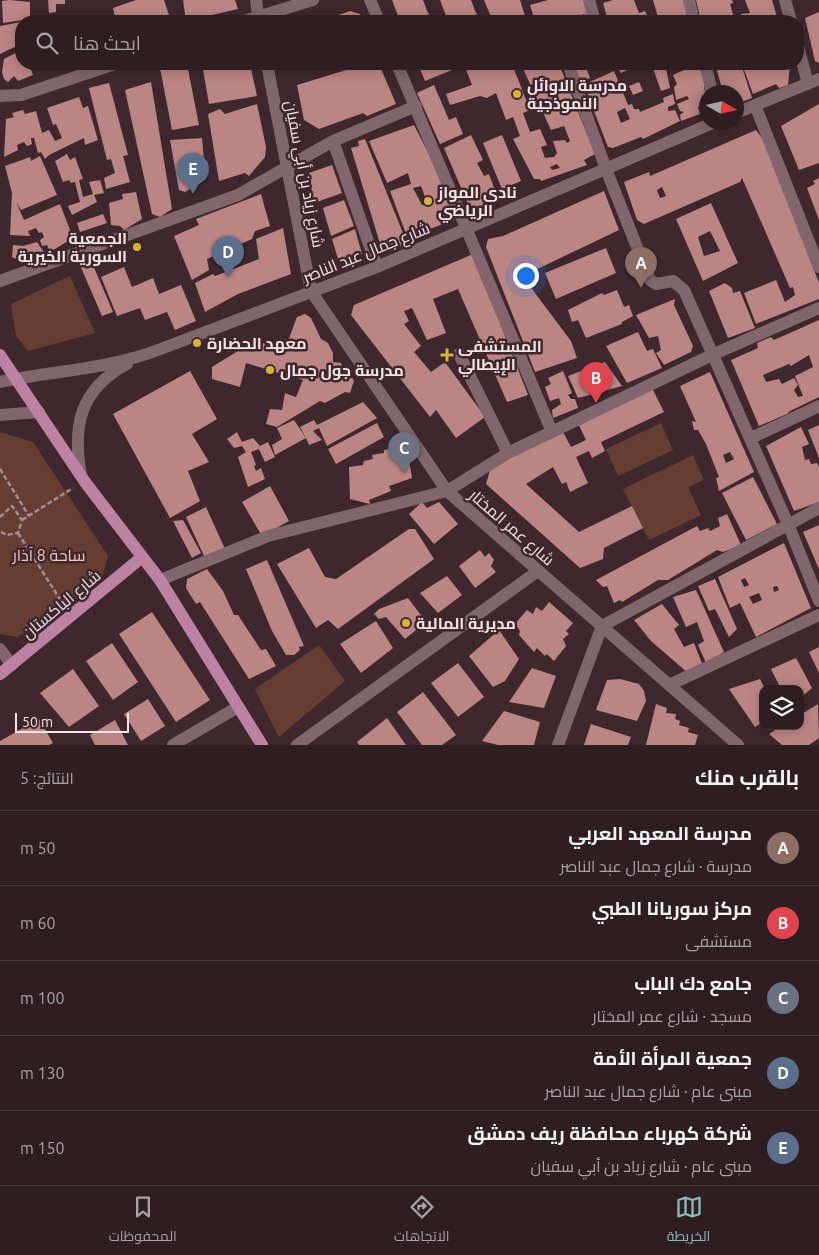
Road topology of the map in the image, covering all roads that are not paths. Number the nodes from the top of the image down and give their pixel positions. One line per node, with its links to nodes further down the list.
1 (256, 0): 7 (street)
2 (313, 0): 8 (street)
3 (370, 0): 9 (street)
4 (589, 0): 10 (street)
5 (689, 0): 11 (street)
6 (785, 0): 12 (street)
7 (258, 15)
8 (270, 15)
9 (376, 15)
10 (593, 15)
11 (693, 15)
12 (789, 15)
13 (804, 60): 19 (street)
14 (97, 70): 21 (street)
15 (268, 70): 27 (street, شارع زياد بن أبي سفيان)
16 (400, 70): 23 (street)
17 (570, 70): 28 (street)
18 (706, 70): 20 (street)
19 (814, 82): 22 (street)
20 (710, 85)
21 (0, 96)
22 (755, 105): 24 (street); 31 (street)
23 (416, 106): 26 (street); 29 (street)
24 (744, 110)
25 (699, 129): 28 (street, شارع جمال عبد الناصر)
26 (333, 141): 27 (street); 30 (street)
27 (286, 166): 32 (street); 33 (street, شارع زياد بن أبي سفيان)
28 (606, 169): 29 (street, شارع جمال عبد الناصر); 36 (street)
29 (467, 229): 30 (street, شارع جمال عبد الناصر); 44 (street)
30 (377, 267): 33 (street, شارع جمال عبد الناصر)
31 (819, 267)
32 (0, 281)
33 (311, 291): 38 (street, شارع جمال عبد الناصر); 48 (street, شارع عمر المختار)
34 (819, 308): 36 (street)
35 (459, 354): 46 (street)
36 (714, 354): 44 (street); 45 (street)
37 (0, 355): 39 (main road)
38 (138, 358): 39 (street, شارع جمال عبد الناصر); 47 (street, شارع جمال عبد الناصر)
39 (15, 379): 40 (street, شارع جمال عبد الناصر); 42 (main road)
40 (0, 382)
41 (819, 406): 45 (street)
42 (39, 412): 43 (street); 47 (main road)
43 (0, 415)
44 (552, 432): 46 (street)
45 (751, 438): 50 (street)
46 (508, 452): 48 (street)
47 (83, 478): 51 (main road)
48 (447, 491): 52 (street, شارع عمر المختار); 53 (street)
49 (819, 508): 50 (street)
50 (788, 524): 54 (street); 56 (street)
51 (141, 558): 53 (main road); 58 (main road, شارع الباكستان)
52 (538, 571): 56 (street, شارع عمر المختار); 64 (street)
53 (160, 580): 61 (main road)
54 (819, 601)
55 (819, 615): 60 (street)
56 (602, 626): 60 (street, شارع عمر المختار); 65 (street)
57 (0, 650): 58 (street)
58 (12, 665): 59 (main road, شارع الباكستان)
59 (0, 674)
60 (669, 685): 66 (street, شارع عمر المختار)
61 (238, 707): 62 (street); 63 (main road)
62 (173, 745)
63 (262, 745)
64 (297, 745)
65 (558, 745)
66 (738, 745)

